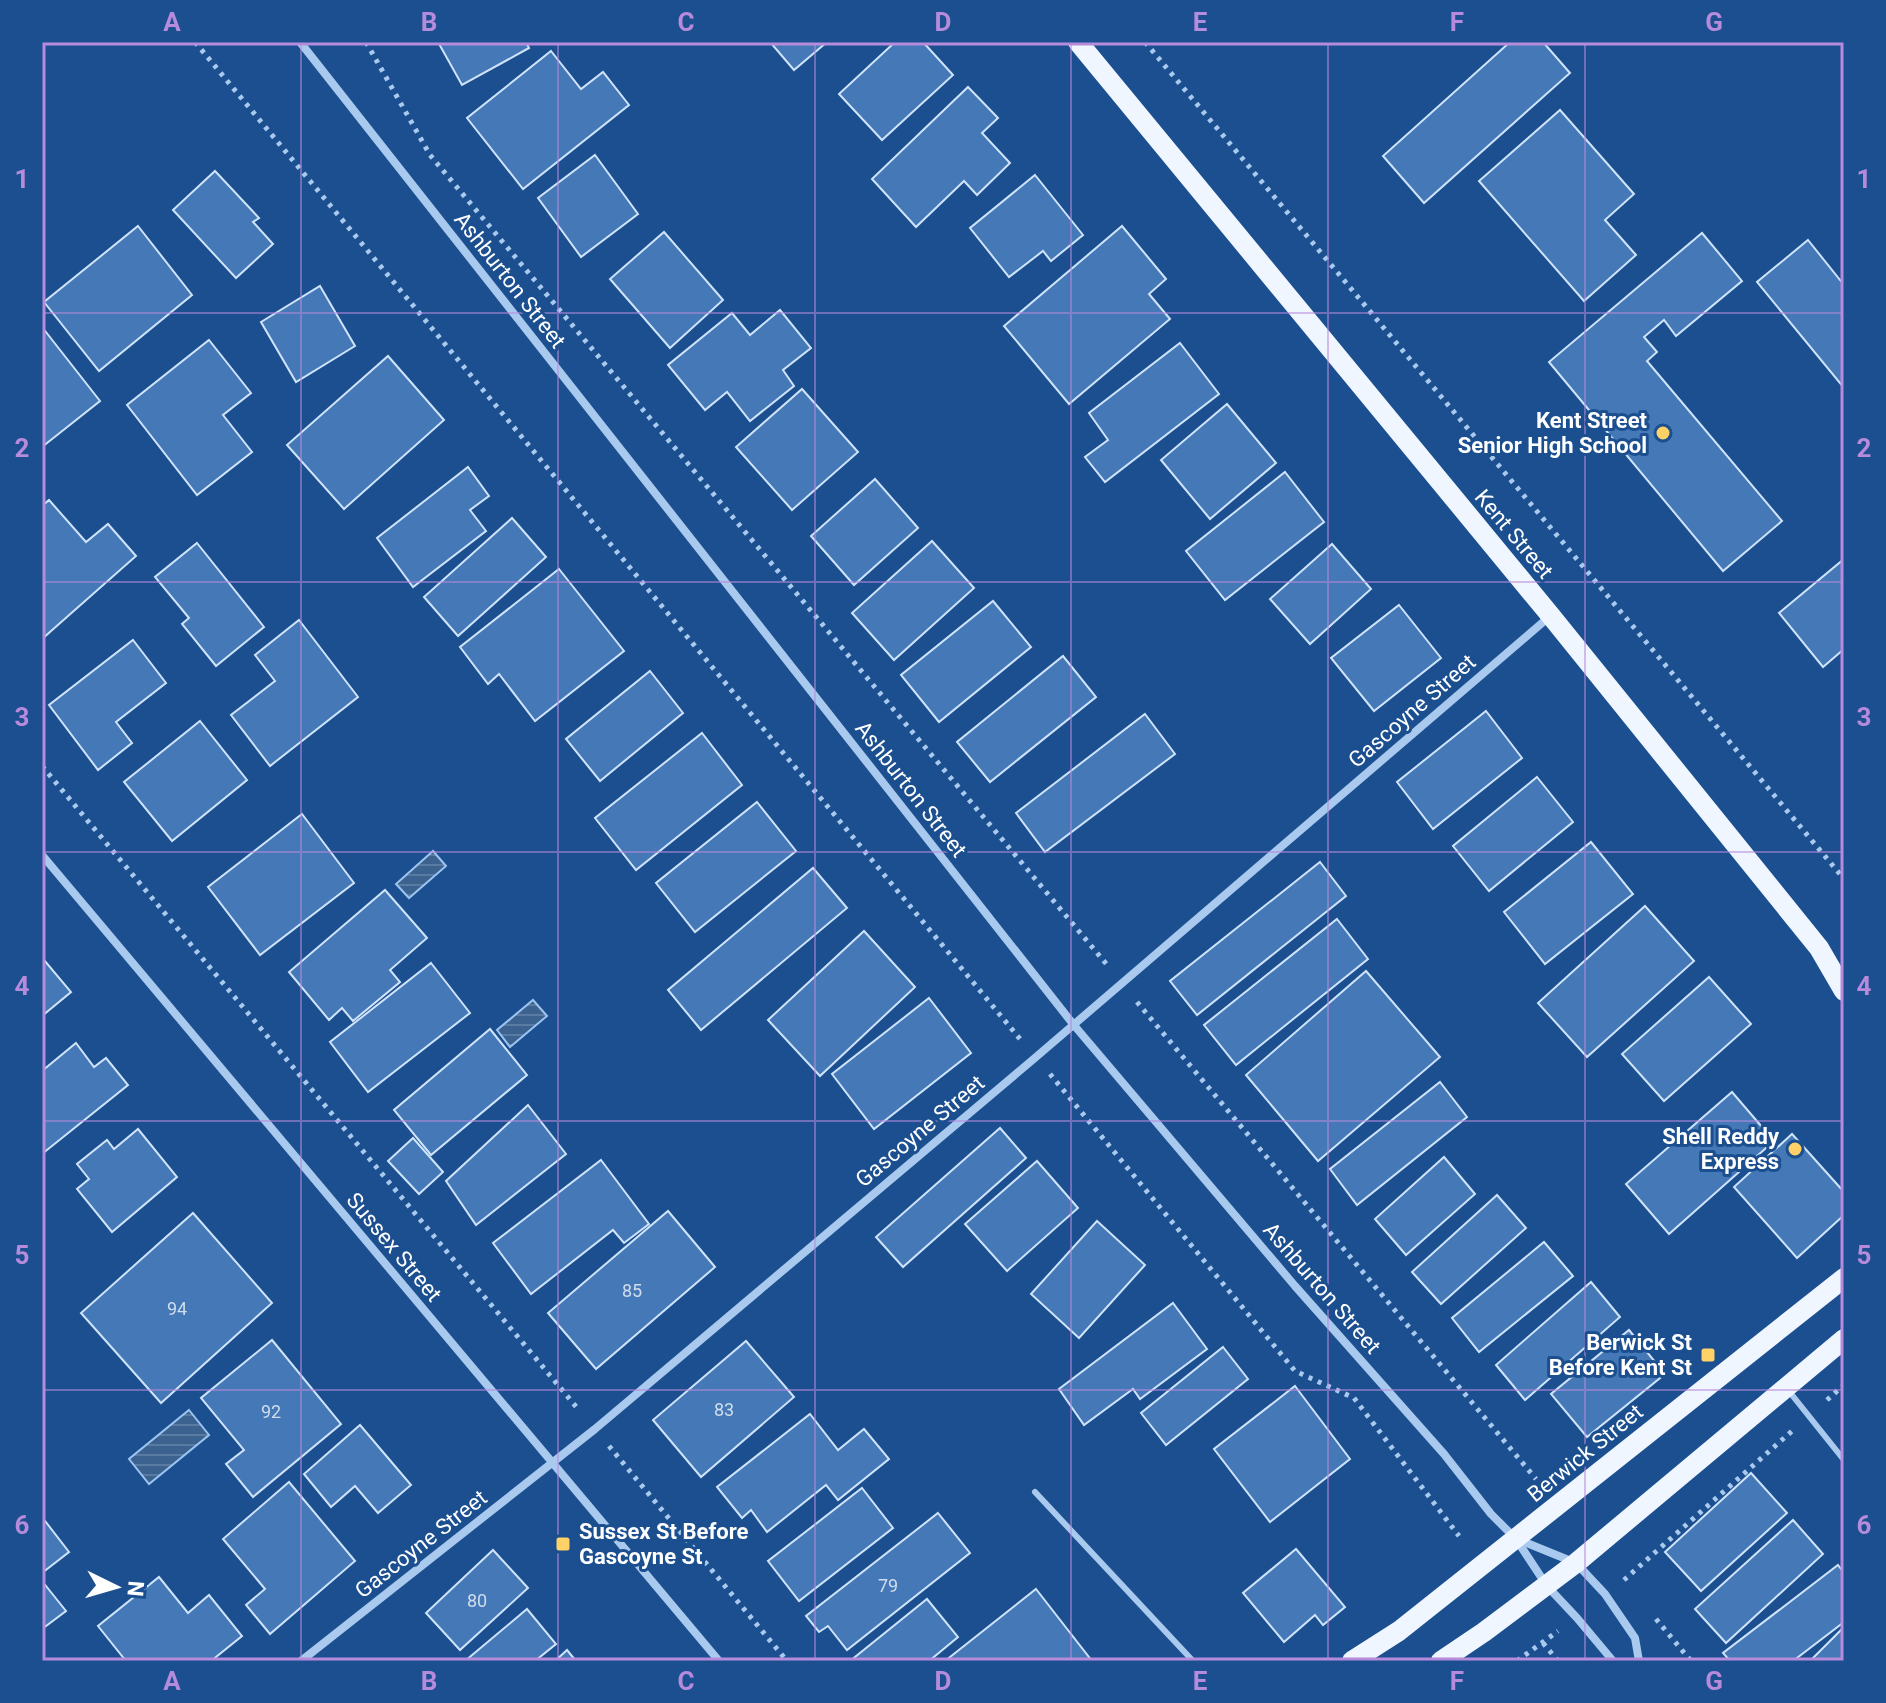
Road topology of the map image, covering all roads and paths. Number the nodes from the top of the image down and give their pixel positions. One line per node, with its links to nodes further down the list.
1 (195, 42): 15 (path)
2 (300, 42): 14 (street, Ashburton Street)
3 (366, 42): 12 (path)
4 (1078, 42): 6 (main road, Kent Street)
5 (1145, 42): 9 (path)
6 (1551, 616): 10 (main road, Kent Street); 12 (street, Gascoyne Street)
7 (42, 766): 20 (path)
8 (42, 855): 24 (street, Sussex Street)
9 (1844, 879)
10 (1819, 948): 11 (main road, Kent Street); 13 (main road, Kent Street)
11 (1844, 970)
12 (1122, 983): 14 (street, Gascoyne Street); 25 (path)
13 (1844, 991)
14 (1073, 1024): 15 (street, Gascoyne Street); 28 (street, Ashburton Street)
15 (1036, 1057): 24 (street, Gascoyne Street); 27 (path)
16 (1844, 1278): 28 (main road, Berwick Street)
17 (1844, 1339): 19 (main road)
18 (1844, 1385): 21 (path)
19 (1785, 1387): 21 (lane); 29 (main road)
20 (578, 1409)
21 (1808, 1417): 23 (lane); 30 (path)
22 (608, 1445): 36 (path)
23 (1844, 1460)
24 (551, 1463): 34 (street, Gascoyne Street); 35 (street, Sussex Street)
25 (1536, 1479)
26 (1035, 1492): 37 (lane)
27 (1459, 1536)
28 (1516, 1539): 29 (street, Ashburton Street); 31 (street, Ashburton Street); 38 (main road, Berwick Street)
29 (1576, 1563): 31 (main road); 43 (street, Ashburton Street)
30 (1623, 1579)
31 (1547, 1586): 39 (main road); 42 (street, Ashburton Street)
32 (1560, 1630): 33 (path)
33 (1543, 1643): 40 (path); 41 (path)
34 (301, 1661)
35 (719, 1661)
36 (787, 1661)
37 (1193, 1661)
38 (1352, 1661)
39 (1441, 1661)
40 (1517, 1661)
41 (1558, 1661)
42 (1613, 1661)
43 (1639, 1661)

